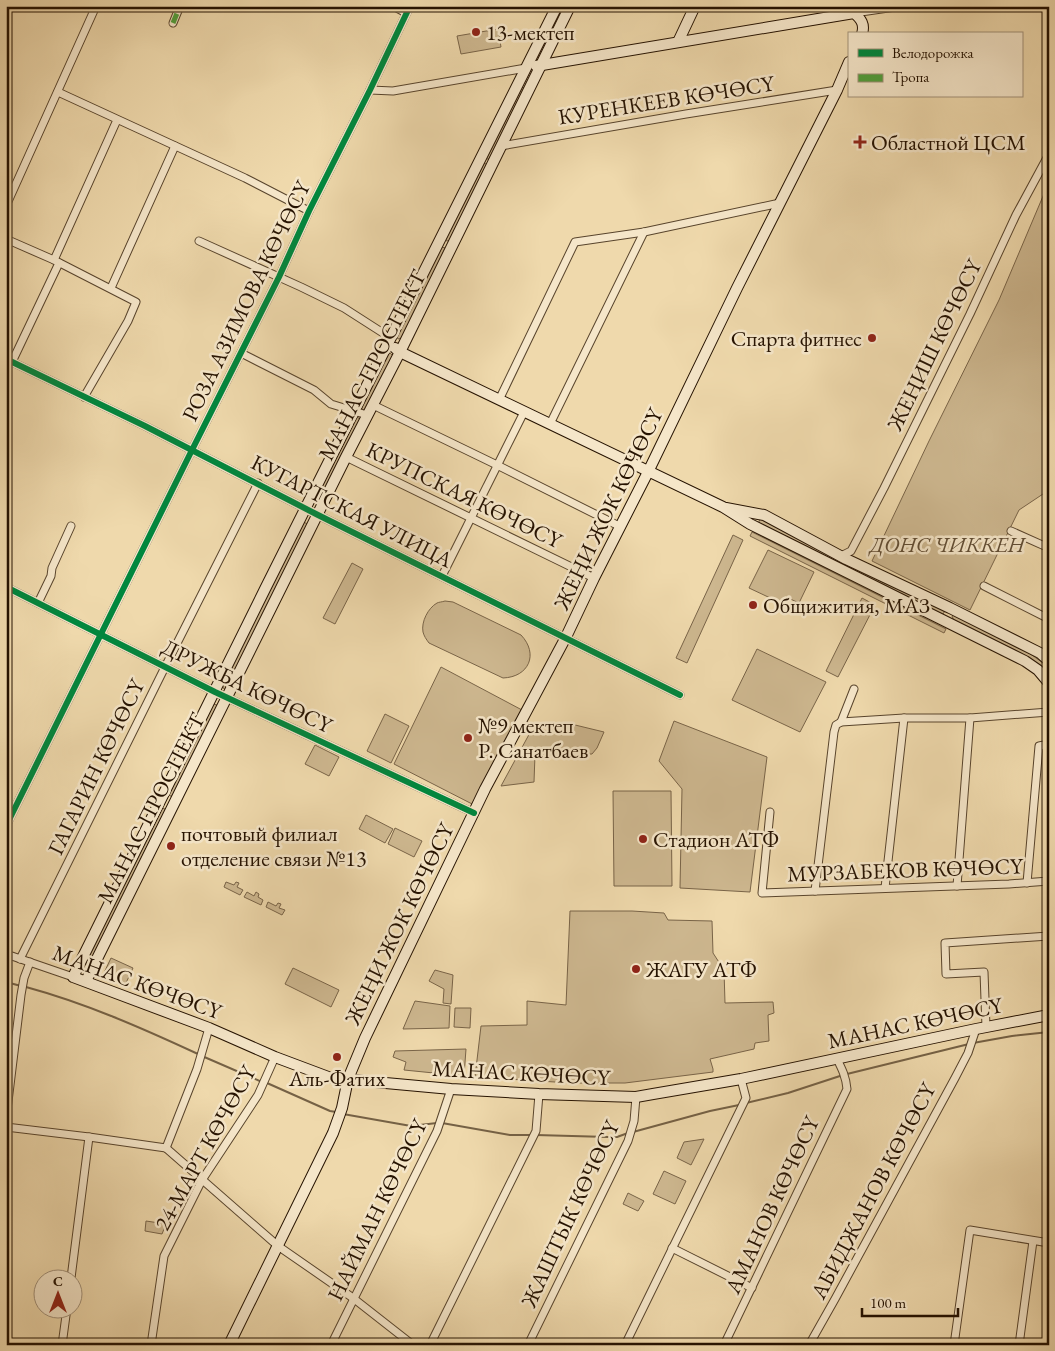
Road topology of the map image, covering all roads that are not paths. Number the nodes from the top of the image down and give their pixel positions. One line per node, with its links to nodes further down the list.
1 (96, 6): 18 (street)
2 (180, 6): 10 (street)
3 (393, 6): 8 (street)
4 (557, 6): 15 (main road)
5 (570, 6): 14 (main road, МАНАС ПРОСПЕКТ)
6 (695, 6): 12 (main road)
7 (902, 6): 9 (street)
8 (408, 10): 16 (street, РОЗА АЗИМОВА КӨЧӨСҮ)
9 (854, 14): 11 (main road); 12 (main road)
10 (172, 23)
11 (862, 32)
12 (678, 42): 14 (main road)
13 (848, 64): 17 (main road, ЖЕҢИ ЖОК КӨЧӨСҮ)
14 (541, 65): 15 (main road); 21 (main road, МАНАС ПРОСПЕКТ)
15 (526, 68): 16 (street); 23 (main road)
16 (370, 90): 27 (street, РОЗА АЗИМОВА КӨЧӨСҮ)
17 (837, 90): 21 (street, КУРЕНКЕЕВ КӨЧӨСҮ); 25 (main road, ЖЕҢИ ЖОК КӨЧӨСҮ)
18 (58, 92): 19 (street); 26 (street)
19 (117, 120): 20 (street); 33 (street)
20 (175, 146): 27 (street); 35 (street)
21 (501, 146): 24 (main road, МАНАС ПРОСПЕКТ)
22 (1049, 154): 60 (street, ЖЕҢИШ КӨЧӨСҮ)
23 (481, 159): 24 (main road); 31 (main road)
24 (492, 165): 32 (main road, МАНАС ПРОСПЕКТ)
25 (780, 203): 28 (street); 50 (main road, ЖЕҢИ ЖОК КӨЧӨСҮ)
26 (6, 206)
27 (309, 211): 34 (street, РОЗА АЗИМОВА КӨЧӨСҮ)
28 (644, 232): 41 (street); 46 (street)
29 (6, 239): 33 (street)
30 (198, 241): 34 (street)
31 (440, 241): 32 (main road); 36 (main road)
32 (452, 246): 37 (main road, МАНАС ПРОСПЕКТ)
33 (56, 261): 35 (street); 39 (street)
34 (280, 278): 36 (street); 38 (street, РОЗА АЗИМОВА КӨЧӨСҮ)
35 (111, 288): 40 (street)
36 (389, 342): 37 (main road); 43 (main road)
37 (400, 352): 41 (main road); 42 (main road, МАНАС ПРОСПЕКТ)
38 (241, 353): 43 (street); 47 (street, РОЗА АЗИМОВА КӨЧӨСҮ)
39 (9, 361): 40 (street, КУГАРТСКАЯ УЛИЦА)
40 (84, 397): 47 (street, КУГАРТСКАЯ УЛИЦА)
41 (499, 400): 44 (main road)
42 (373, 404): 45 (main road, МАНАС ПРОСПЕКТ); 49 (street)
43 (354, 412): 45 (street); 53 (main road)
44 (524, 412): 46 (main road); 49 (street)
45 (368, 416): 48 (main road, МАНАС ПРОСПЕКТ)
46 (550, 424): 50 (main road)
47 (192, 450): 51 (street, КУГАРТСКАЯ УЛИЦА); 71 (street, РОЗА АЗИМОВА КӨЧӨСҮ)
48 (346, 457): 54 (main road, МАНАС ПРОСПЕКТ); 55 (street, КРУПСКАЯ КӨЧӨСҮ)
49 (497, 465): 55 (street); 57 (street)
50 (648, 472): 52 (main road); 57 (main road, ЖЕҢИ ЖОК КӨЧӨСҮ)
51 (258, 483): 53 (street, КУГАРТСКАЯ УЛИЦА); 74 (street, ГАГАРИН КӨЧӨСҮ)
52 (723, 507): 61 (main road); 70 (main road)
53 (306, 508): 54 (street, КУГАРТСКАЯ УЛИЦА); 77 (main road)
54 (318, 515): 63 (street, КУГАРТСКАЯ УЛИЦА); 79 (main road, МАНАС ПРОСПЕКТ)
55 (470, 518): 63 (street); 64 (street, КРУПСКАЯ КӨЧӨСҮ)
56 (71, 526): 67 (street)
57 (619, 526): 64 (main road, ЖЕҢИ ЖОК КӨЧӨСҮ)
58 (1011, 531): 59 (street)
59 (1049, 548)
60 (851, 551): 61 (street); 62 (street)
61 (841, 556): 62 (main road)
62 (856, 564): 68 (main road)
63 (442, 576): 72 (street, КУГАРТСКАЯ УЛИЦА)
64 (594, 578): 72 (main road, ЖЕҢИ ЖОК КӨЧӨСҮ)
65 (984, 586): 69 (street)
66 (6, 587): 67 (street, ДРУЖБА КӨЧӨСҮ)
67 (38, 603): 71 (street, ДРУЖБА КӨЧӨСҮ)
68 (950, 608): 70 (main road); 73 (main road)
69 (1049, 619)
70 (945, 620): 75 (main road)
71 (102, 635): 74 (street, ДРУЖБА КӨЧӨСҮ); 89 (street, РОЗА АЗИМОВА КӨЧӨСҮ)
72 (566, 637): 78 (street, КУГАРТСКАЯ УЛИЦА); 88 (main road, ЖЕҢИ ЖОК КӨЧӨСҮ)
73 (1049, 661)
74 (165, 667): 77 (street, ДРУЖБА КӨЧӨСҮ); 97 (street, ГАГАРИН КӨЧӨСҮ)
75 (1049, 683)
76 (854, 689): 83 (street)
77 (215, 692): 79 (street, ДРУЖБА КӨЧӨСҮ); 85 (main road)
78 (680, 695)
79 (227, 698): 86 (main road, МАНАС ПРОСПЕКТ); 88 (street, ДРУЖБА КӨЧӨСҮ)
80 (1049, 712): 82 (street)
81 (904, 718): 82 (street); 83 (street); 93 (street)
82 (970, 718): 92 (street)
83 (840, 722): 94 (street)
84 (1049, 744): 91 (street)
85 (162, 799): 86 (street); 99 (main road)
86 (174, 805): 100 (main road, МАНАС ПРОСПЕКТ)
87 (770, 812): 94 (street, МУРЗАБЕКОВ КӨЧӨСҮ)
88 (474, 813): 106 (main road, ЖЕҢИ ЖОК КӨЧӨСҮ)
89 (6, 826)
90 (1049, 881): 91 (street, МУРЗАБЕКОВ КӨЧӨСҮ)
91 (1027, 883): 92 (street, МУРЗАБЕКОВ КӨЧӨСҮ)
92 (957, 886): 93 (street, МУРЗАБЕКОВ КӨЧӨСҮ)
93 (885, 888): 94 (street, МУРЗАБЕКОВ КӨЧӨСҮ)
94 (814, 891)
95 (1049, 936): 103 (street)
96 (6, 954): 97 (street, МАНАС КӨЧӨСҮ)
97 (20, 959): 98 (street, МАНАС КӨЧӨСҮ)
98 (30, 962): 99 (street, МАНАС КӨЧӨСҮ); 111 (street)
99 (73, 976): 100 (main road, МАНАС КӨЧӨСҮ)
100 (86, 981): 102 (main road, МАНАС КӨЧӨСҮ)
101 (1049, 1015): 103 (main road, МАНАС КӨЧӨСҮ)
102 (209, 1028): 104 (main road, МАНАС КӨЧӨСҮ); 114 (street)
103 (979, 1031): 105 (main road, МАНАС КӨЧӨСҮ); 133 (street, АБИДЖАНОВ КӨЧӨСҮ)
104 (275, 1057): 106 (main road, МАНАС КӨЧӨСҮ); 115 (street, 24-МАРТ КӨЧӨСҮ)
105 (837, 1059): 107 (main road, МАНАС КӨЧӨСҮ); 121 (street, АМАНОВ КӨЧӨСҮ)
106 (348, 1079): 108 (main road, МАНАС КӨЧӨСҮ); 118 (main road, ЖЕҢИ ЖОК КӨЧӨСҮ)
107 (741, 1079): 110 (main road, МАНАС КӨЧӨСҮ); 119 (street)
108 (451, 1089): 109 (main road, МАНАС КӨЧӨСҮ); 122 (street, НАЙМАН КӨЧӨСҮ)
109 (539, 1094): 110 (main road, МАНАС КӨЧӨСҮ); 129 (street)
110 (636, 1097): 130 (street, ЖАШТЫК КӨЧӨСҮ)
111 (6, 1118)
112 (6, 1128): 113 (street)
113 (89, 1137): 114 (street); 120 (street)
114 (166, 1148): 115 (street)
115 (202, 1180): 118 (street); 125 (street, 24-МАРТ КӨЧӨСҮ)
116 (1033, 1241): 117 (street); 134 (street); 135 (street)
117 (1049, 1243)
118 (278, 1246): 122 (street); 126 (main road, ЖЕҢИ ЖОК КӨЧӨСҮ)
119 (672, 1248): 121 (street); 131 (street)
120 (72, 1268)
121 (752, 1288): 132 (street, АМАНОВ КӨЧӨСҮ)
122 (353, 1298): 127 (street, НАЙМАН КӨЧӨСҮ); 128 (street)
123 (66, 1318): 124 (street)
124 (62, 1345)
125 (151, 1345)
126 (229, 1345)
127 (331, 1345)
128 (413, 1345)
129 (430, 1345)
130 (528, 1345)
131 (625, 1345)
132 (724, 1345)
133 (809, 1345)
134 (954, 1345)
135 (1019, 1345)

